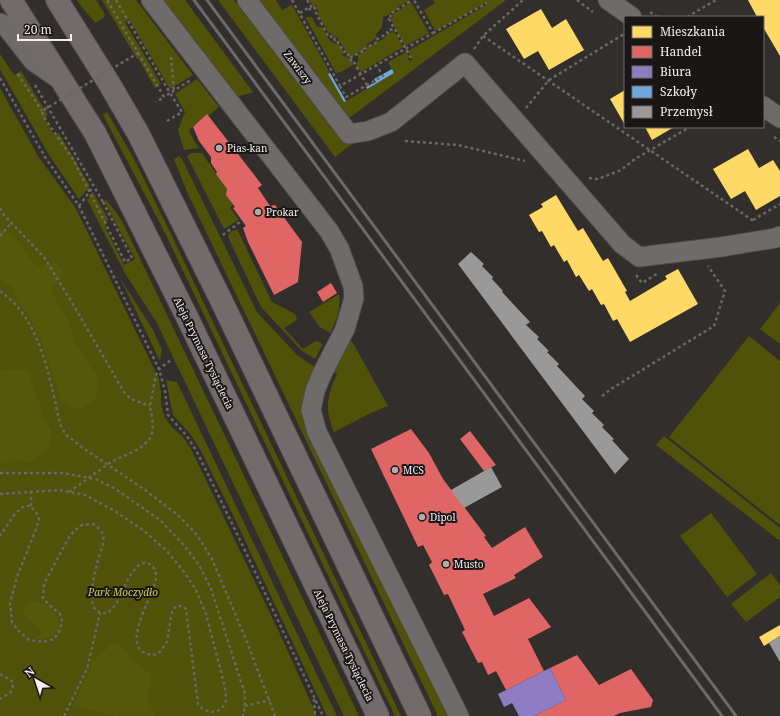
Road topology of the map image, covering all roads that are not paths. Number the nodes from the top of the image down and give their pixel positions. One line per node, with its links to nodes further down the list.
1 (11, 0): 8 (main road, Aleja Prymasa Tysiąclecia)
2 (57, 0): 11 (main road)
3 (151, 0): 12 (street)
4 (247, 0): 9 (street, Zawiszy)
5 (608, 0): 6 (street)
6 (631, 16)
7 (0, 23): 8 (street)
8 (65, 83): 10 (main road, Aleja Prymasa Tysiąclecia)
9 (778, 237)
10 (378, 716)
11 (420, 716)
12 (459, 716)

